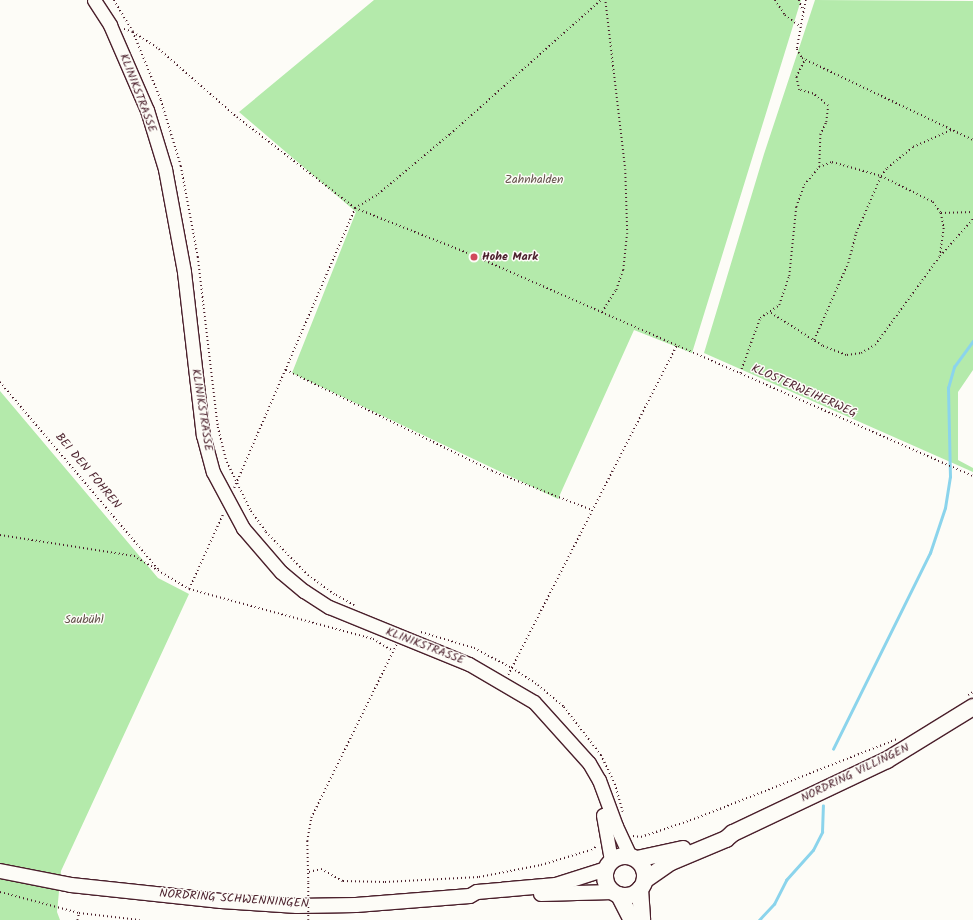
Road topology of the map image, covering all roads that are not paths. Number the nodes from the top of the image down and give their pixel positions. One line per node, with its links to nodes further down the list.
1 (94, 0): 3 (street, KLINIKSTRASSE)
2 (968, 703): 4 (main road, NORDRING VILLINGEN)
3 (584, 759): 5 (street, KLINIKSTRASSE); 6 (street, KLINIKSTRASSE)
4 (733, 833): 5 (main road, NORDRING VILLINGEN); 8 (main road, NORDRING VILLINGEN)
5 (634, 857): 6 (main road); 8 (main road)
6 (609, 864): 9 (main road); 10 (main road, NORDRING SCHWENNINGEN)
7 (0, 872): 10 (main road, NORDRING SCHWENNINGEN)
8 (643, 885): 9 (main road); 12 (main road)
9 (616, 894): 10 (main road, NORDRING SCHWENNINGEN); 11 (main road)
10 (470, 896)
11 (632, 920)
12 (642, 920)

